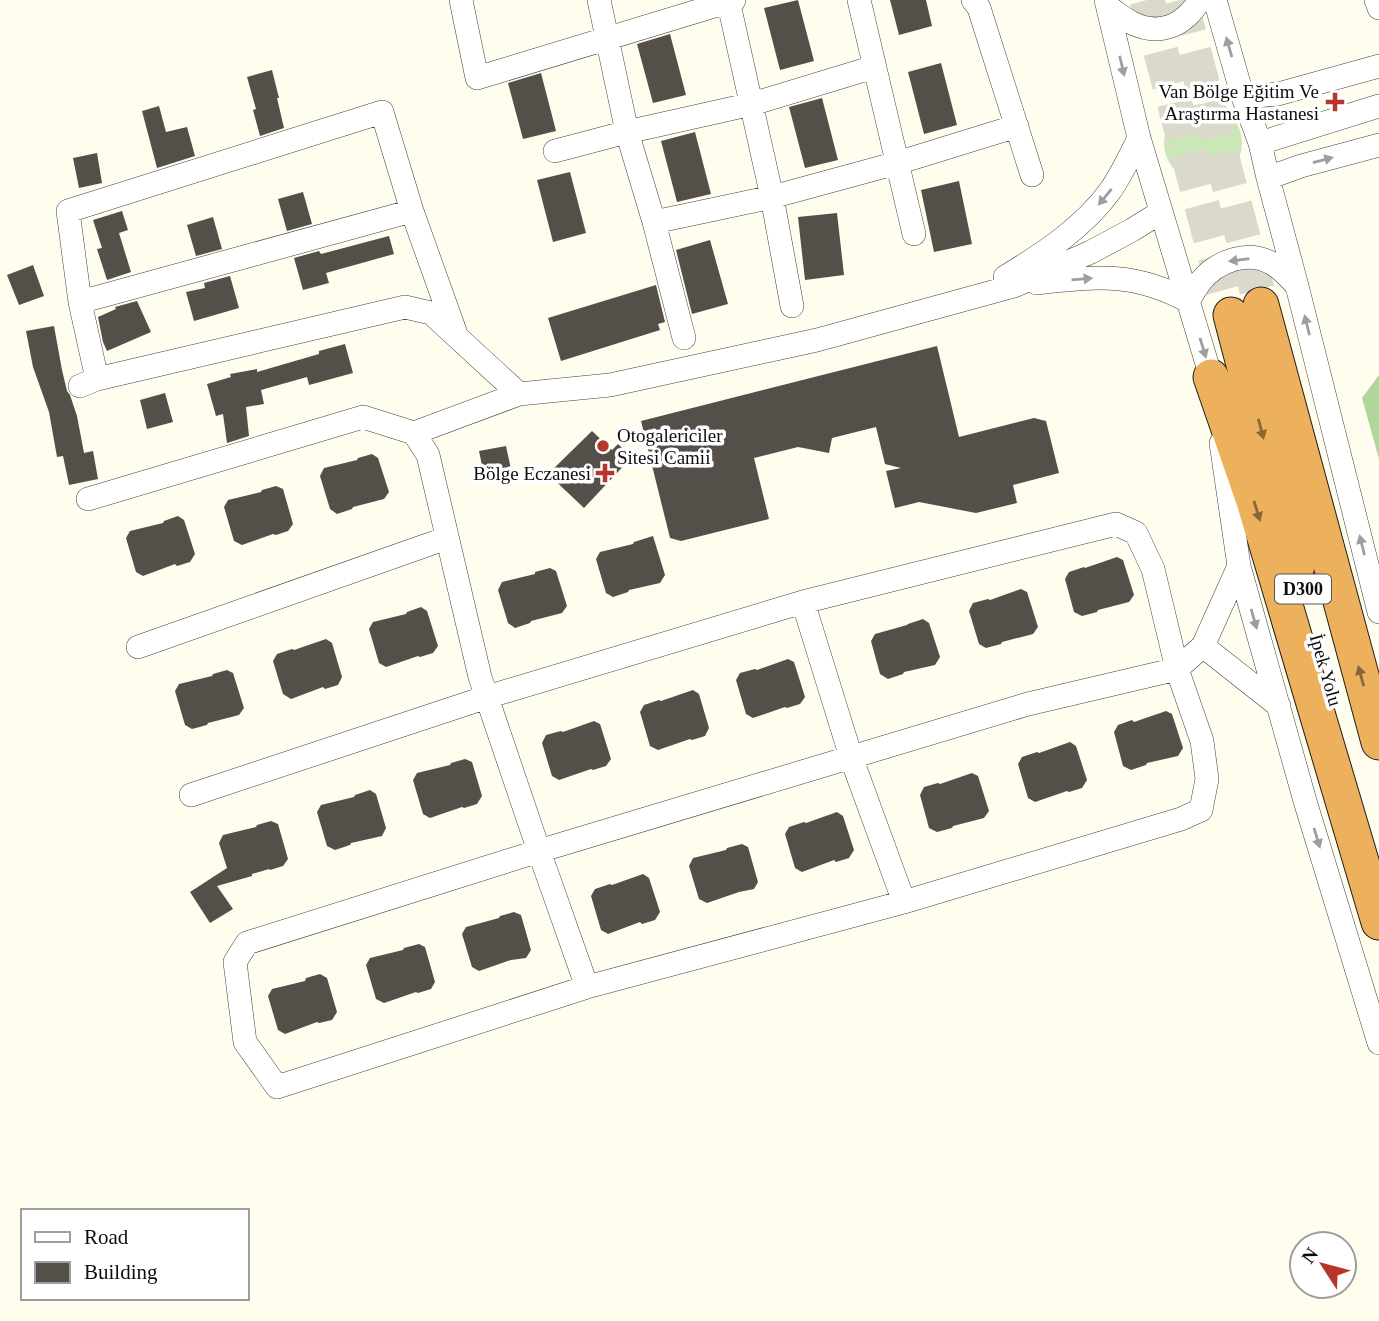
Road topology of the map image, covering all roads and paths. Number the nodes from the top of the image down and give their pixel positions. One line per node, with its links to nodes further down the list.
1 (461, 0): 11 (street)
2 (599, 0): 11 (street)
3 (859, 0): 13 (street)
4 (973, 0): 17 (street)
5 (1200, 0): 9 (street)
6 (1215, 0): 14 (street, one-way to 6)
7 (1377, 0): 10 (street)
8 (730, 1): 11 (street); 15 (street)
9 (1107, 4): 19 (street, one-way to 19)
10 (1379, 8)
11 (608, 39): 18 (street)
12 (1379, 66): 14 (street)
13 (874, 67): 15 (street); 23 (street)
14 (1242, 94): 20 (street)
15 (752, 104): 18 (street); 26 (street)
16 (1379, 106): 20 (street)
17 (1017, 126): 23 (street); 24 (street)
18 (627, 132): 22 (street); 29 (street)
19 (1139, 138): 28 (street); 33 (street, one-way to 33)
20 (1260, 143): 25 (street)
21 (1379, 145): 25 (street, one-way to 21)
22 (555, 151)
23 (897, 163): 26 (street); 30 (street)
24 (1032, 175)
25 (1268, 178): 32 (street)
26 (772, 197): 29 (street); 36 (street)
27 (412, 211): 35 (street); 35 (street); 37 (street)
28 (1161, 212): 31 (street); 34 (street)
29 (654, 222): 38 (street)
30 (914, 234)
31 (1014, 286): 33 (street); 34 (street, one-way to 34)
32 (1297, 286): 34 (street, one-way to 34); 46 (street, one-way to 32)
33 (969, 298): 40 (street)
34 (1188, 301): 39 (street, one-way to 39)
35 (80, 303): 37 (street)
36 (792, 306)
37 (457, 337): 40 (street)
38 (684, 338)
39 (1211, 377): 44 (street); 58 (highway, one-way to 58)
40 (519, 394): 41 (street)
41 (414, 433): 42 (street); 43 (street)
42 (88, 499)
43 (447, 538): 48 (street); 50 (street)
44 (1239, 566): 47 (street); 51 (street, one-way to 51)
45 (803, 602): 49 (street); 50 (street); 53 (street)
46 (1379, 611)
47 (1203, 646): 49 (street); 51 (street)
48 (138, 647)
49 (1177, 669): 53 (street); 57 (street)
50 (487, 697): 54 (street); 55 (street)
51 (1279, 706): 60 (street, one-way to 60)
52 (1379, 742): 56 (highway, İpek Yolu / D300, one-way to 56)
53 (852, 757): 55 (street); 57 (street)
54 (191, 795)
55 (539, 851): 59 (street); 59 (street)
56 (1379, 861)
57 (904, 901): 59 (street)
58 (1379, 922)
59 (587, 987)
60 (1379, 1044)

